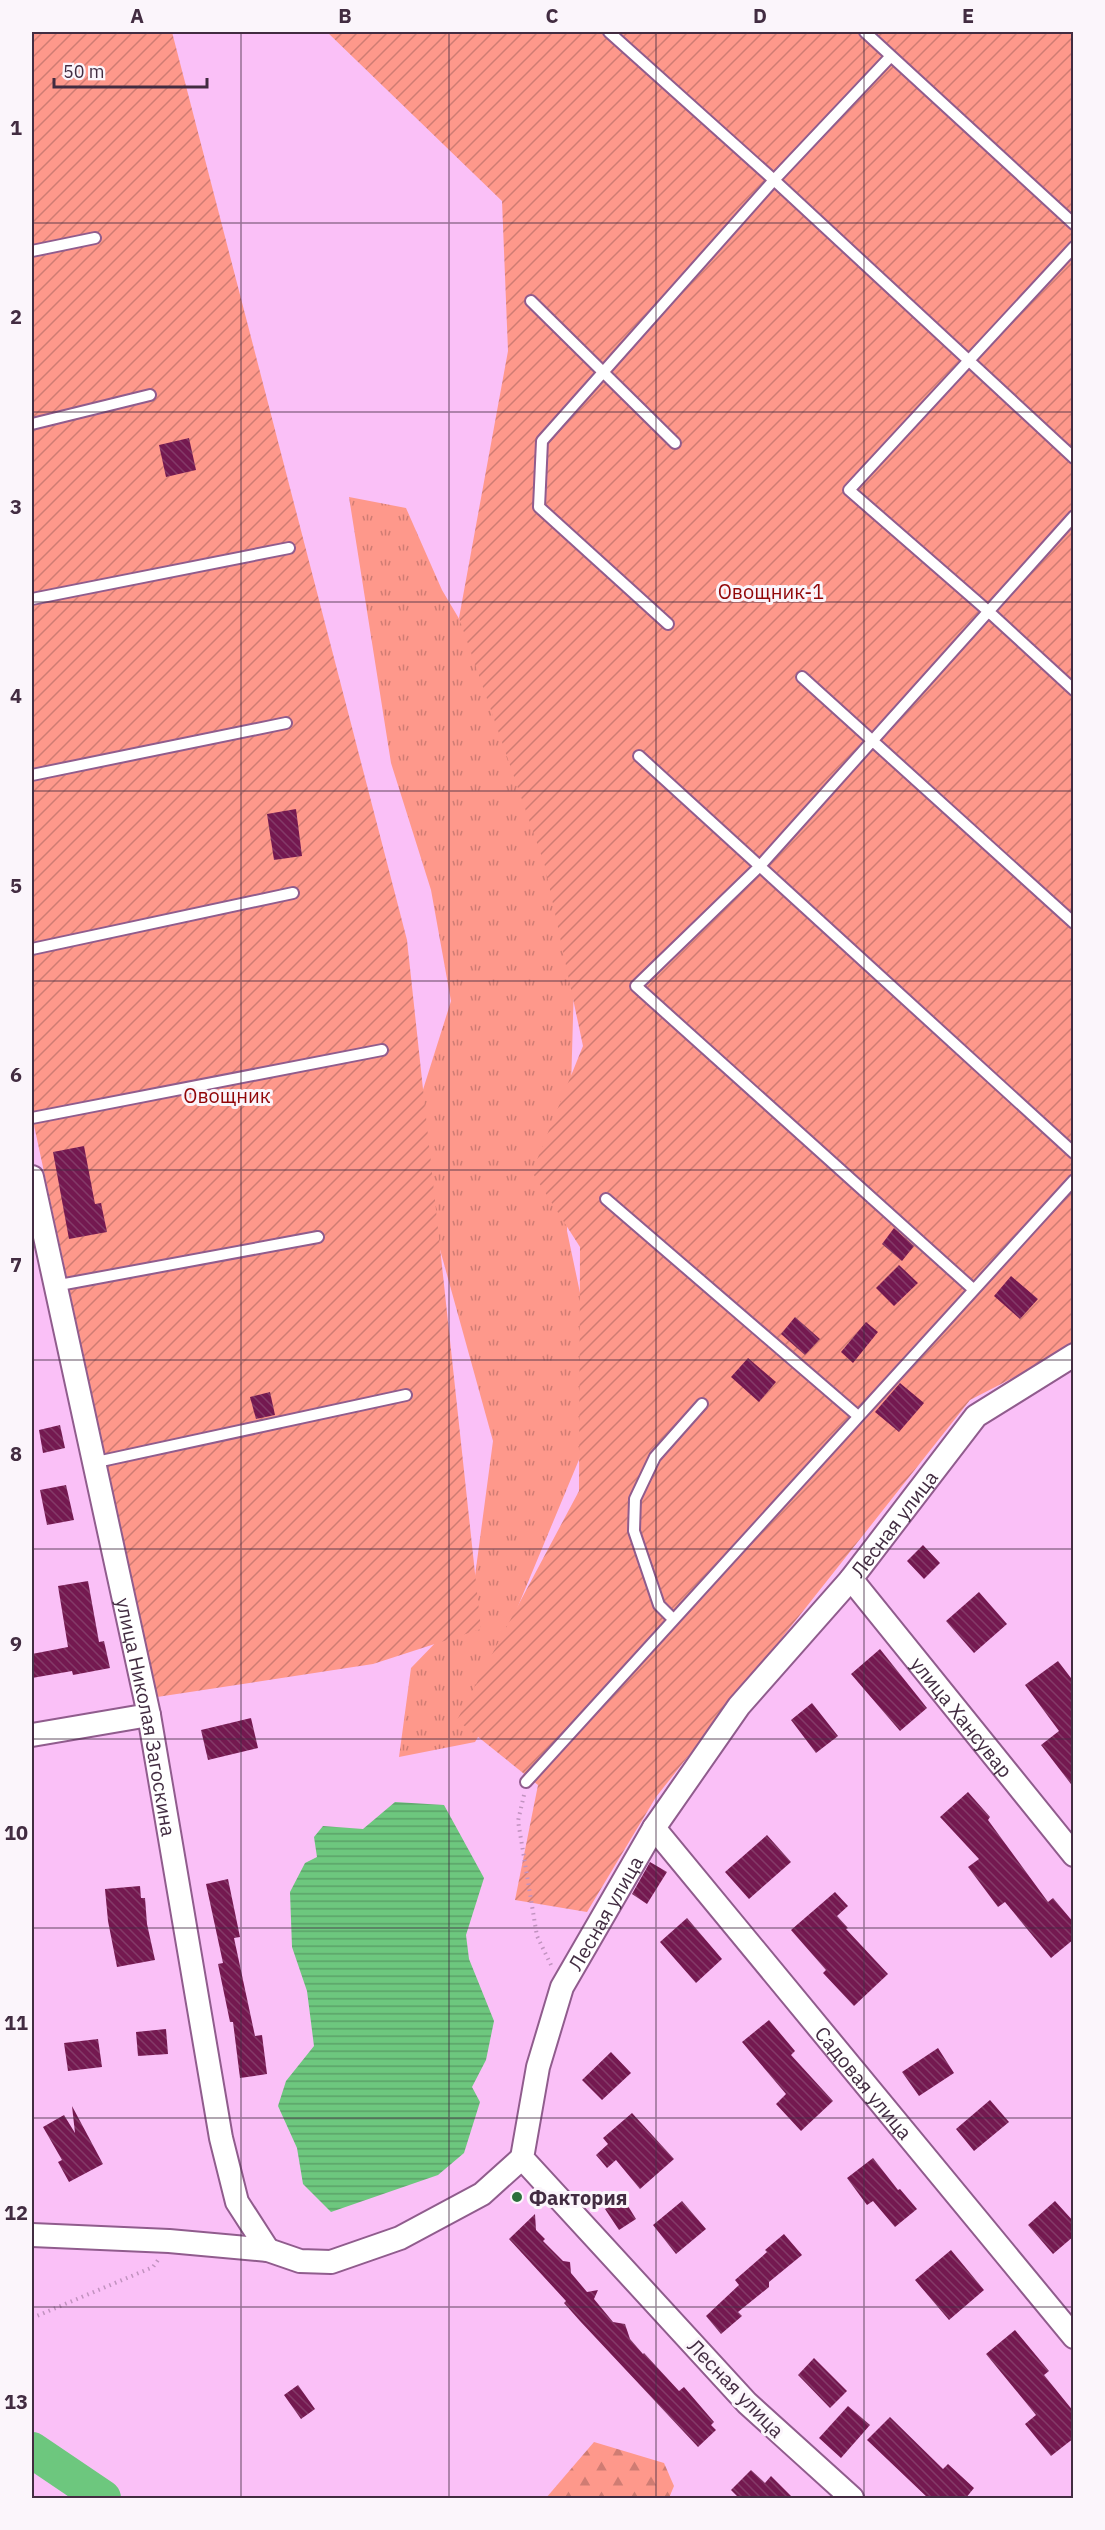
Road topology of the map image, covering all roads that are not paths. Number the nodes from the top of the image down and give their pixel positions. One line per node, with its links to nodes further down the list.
1 (609, 32): 4 (lane)
2 (866, 32): 3 (lane)
3 (891, 56): 4 (lane); 5 (lane)
4 (774, 180): 10 (lane); 11 (lane)
5 (1074, 224)
6 (96, 238): 8 (lane)
7 (1074, 247): 10 (lane)
8 (32, 251)
9 (531, 301): 11 (lane)
10 (968, 363): 15 (lane); 19 (lane)
11 (603, 372): 14 (lane); 20 (lane)
12 (150, 395): 13 (lane)
13 (32, 424)
14 (675, 443)
15 (1074, 458)
16 (1074, 516): 19 (lane)
17 (289, 548): 18 (lane)
18 (32, 598)
19 (988, 611): 22 (lane); 24 (lane)
20 (668, 624)
21 (801, 677): 24 (lane)
22 (1074, 690)
23 (286, 723): 26 (lane)
24 (872, 741): 27 (lane); 29 (lane)
25 (639, 756): 27 (lane)
26 (32, 775)
27 (760, 866): 33 (lane); 39 (lane)
28 (293, 892): 30 (lane)
29 (1074, 923)
30 (32, 949)
31 (382, 1050): 32 (lane)
32 (32, 1118)
33 (1074, 1153)
34 (32, 1177): 38 (street, улица Николая Загоскина)
35 (1074, 1180): 39 (lane)
36 (606, 1198): 43 (lane)
37 (318, 1238): 38 (lane)
38 (54, 1286): 44 (street, улица Николая Загоскина)
39 (973, 1289): 43 (lane)
40 (1074, 1355): 45 (street, Лесная улица)
41 (406, 1395): 44 (lane)
42 (702, 1404): 46 (lane)
43 (858, 1416): 46 (lane)
44 (92, 1463): 47 (street, улица Николая Загоскина)
45 (851, 1579): 50 (street, Лесная улица); 51 (street, улица Хансувар)
46 (673, 1619): 49 (lane)
47 (149, 1715): 48 (street); 54 (street, улица Николая Загоскина)
48 (32, 1735)
49 (526, 1782)
50 (654, 1828): 52 (street, Лесная улица); 55 (street, Садовая улица)
51 (1074, 1855)
52 (522, 2158): 54 (street); 56 (street, Лесная улица)
53 (32, 2235): 54 (street)
54 (268, 2250)
55 (1074, 2337)
56 (852, 2499)

